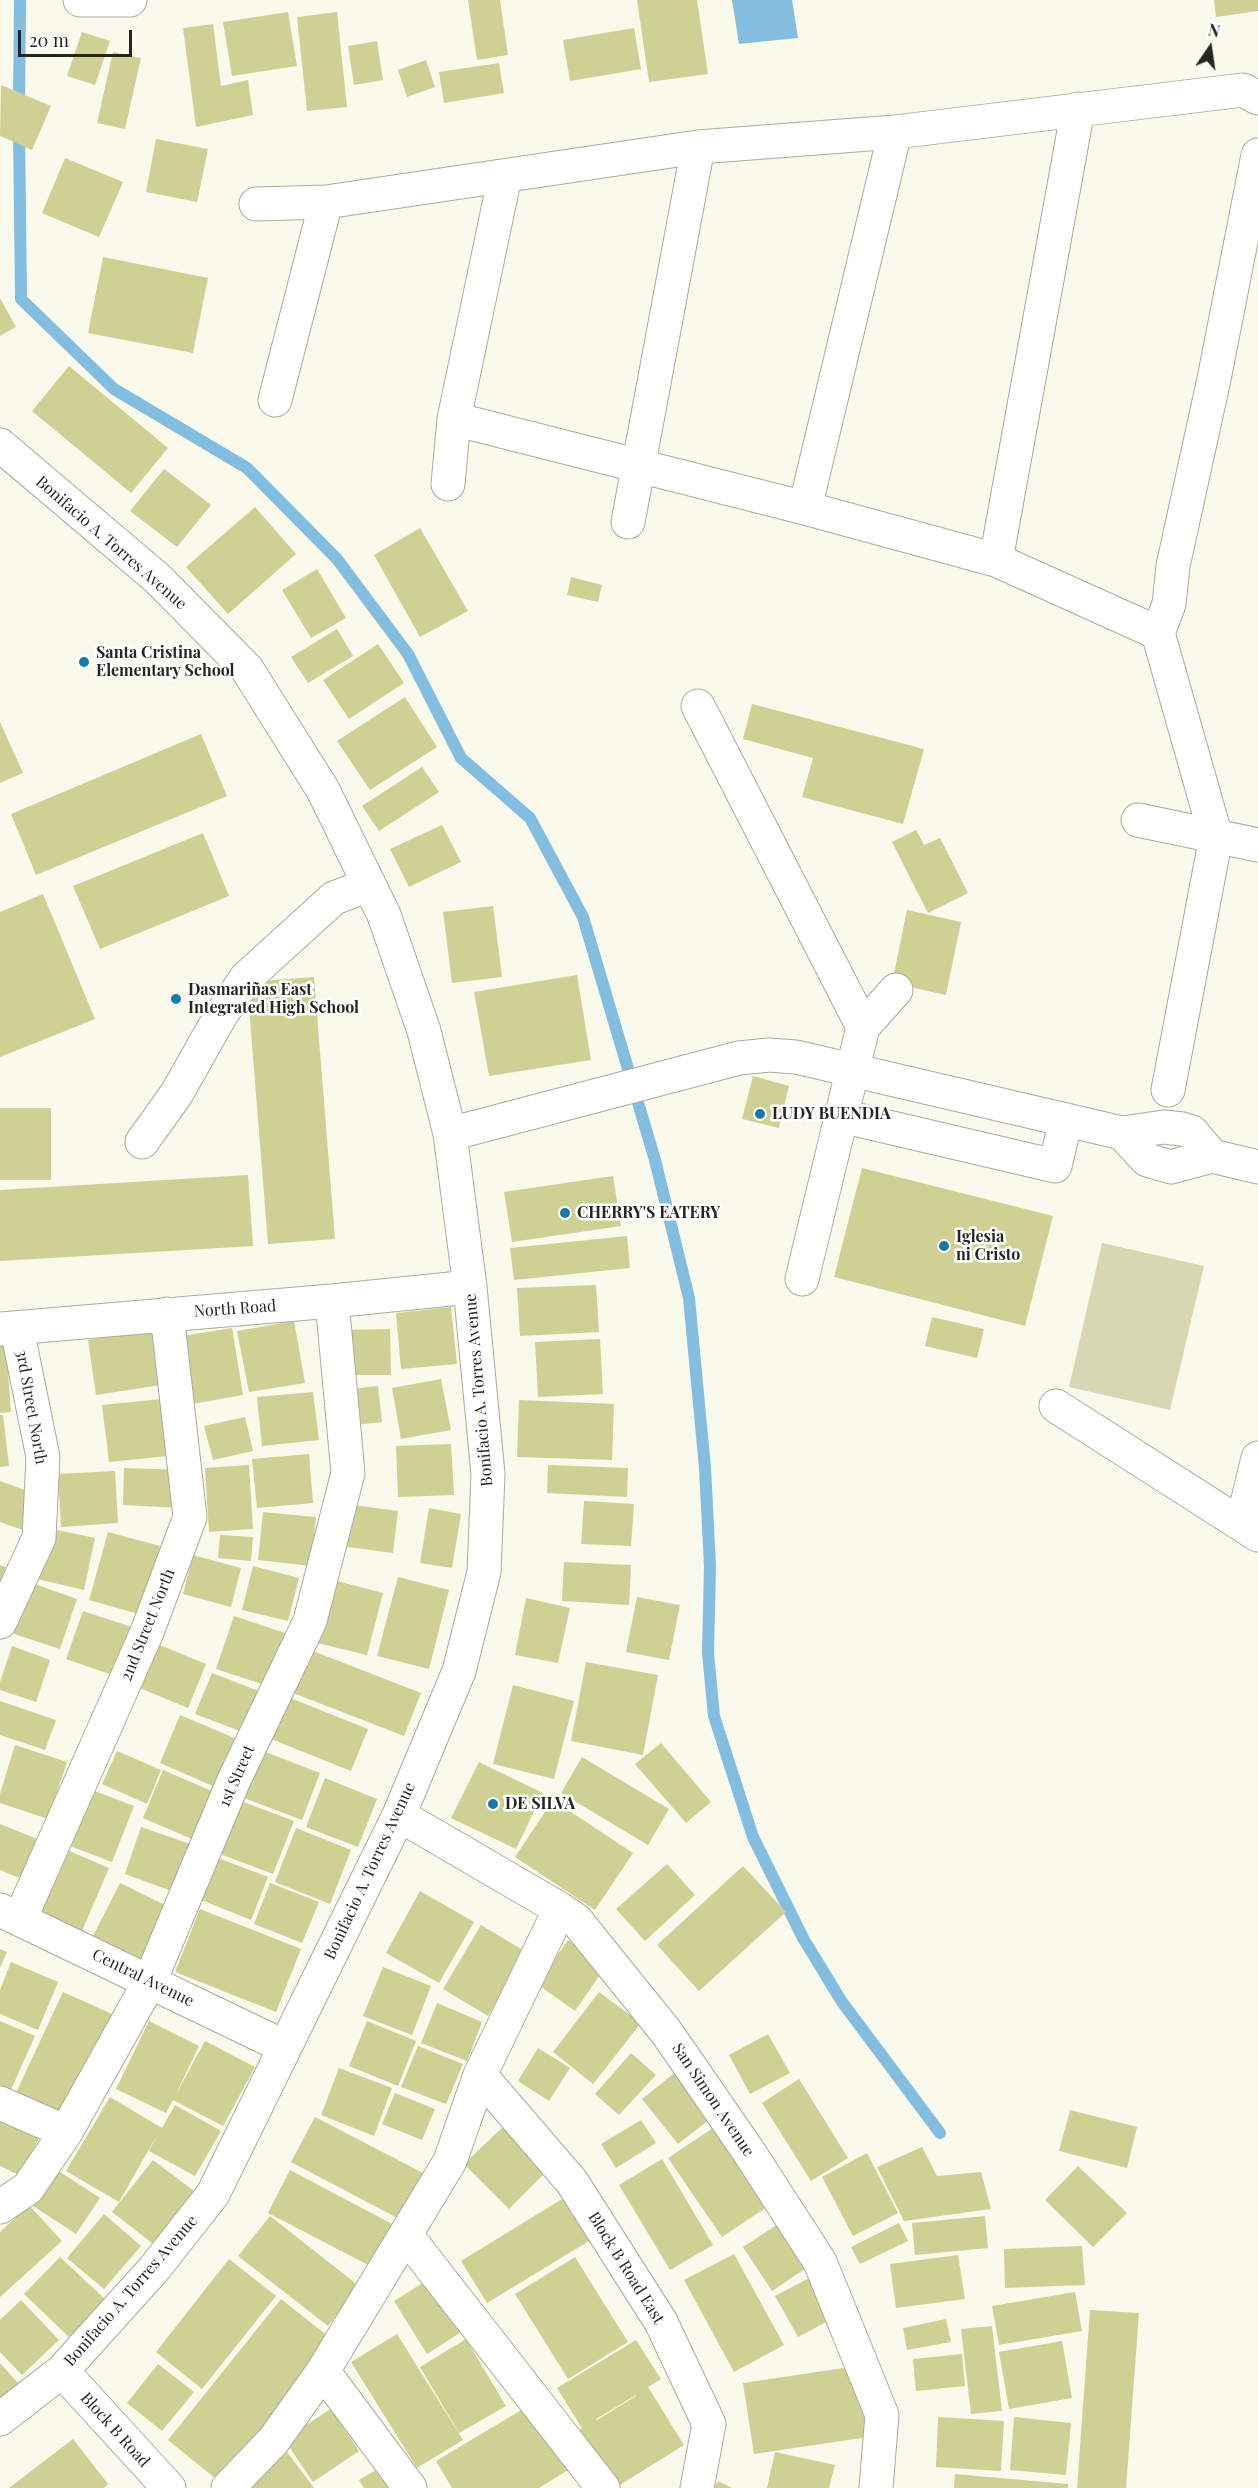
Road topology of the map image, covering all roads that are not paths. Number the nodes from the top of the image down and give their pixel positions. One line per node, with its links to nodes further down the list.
1 (80, 0): 2 (street)
2 (130, 0)
3 (1258, 98): 4 (street)
4 (1078, 109): 5 (street); 18 (street)
5 (895, 132): 6 (street); 16 (street)
6 (698, 147): 8 (street); 14 (street)
7 (1258, 155): 19 (street)
8 (505, 176): 9 (street); 12 (street)
9 (326, 202): 10 (street); 11 (street)
10 (256, 204)
11 (275, 400)
12 (454, 420): 14 (street); 15 (street)
13 (0, 445): 24 (street, Bonifacio A. Torres Avenue)
14 (640, 468): 16 (street); 17 (street)
15 (448, 484)
16 (805, 508): 18 (street)
17 (628, 522)
18 (996, 560): 19 (street)
19 (1158, 633): 22 (street)
20 (698, 706): 26 (street)
21 (1138, 820): 22 (street)
22 (1216, 837): 23 (street); 28 (street)
23 (1258, 844)
24 (369, 885): 31 (street, Bonifacio A. Torres Avenue); 32 (street)
25 (896, 990): 26 (street)
26 (863, 1027): 27 (street)
27 (854, 1071): 29 (street); 30 (street); 31 (street)
28 (1168, 1090)
29 (841, 1116): 30 (street); 34 (street)
30 (1066, 1120): 33 (street)
31 (450, 1134): 35 (street, Bonifacio A. Torres Avenue)
32 (142, 1142)
33 (1258, 1167)
34 (802, 1279)
35 (470, 1287): 36 (street, North Road); 43 (street, Bonifacio A. Torres Avenue)
36 (332, 1301): 37 (street, North Road); 46 (street, 1st Street)
37 (168, 1314): 38 (street, North Road); 45 (street, 2nd Street North)
38 (9, 1329): 42 (street, 3rd Street North)
39 (1056, 1406): 41 (street)
40 (1258, 1458): 41 (street)
41 (1250, 1530)
42 (0, 1622)
43 (399, 1815): 44 (street, San Simon Avenue); 47 (street, Bonifacio A. Torres Avenue)
44 (560, 1909): 48 (street); 61 (street, San Simon Avenue)
45 (10, 1914): 46 (street, Central Avenue)
46 (150, 1981): 47 (street, Central Avenue); 50 (street, 1st Street)
47 (285, 2047): 53 (street, Bonifacio A. Torres Avenue)
48 (480, 2075): 52 (street); 60 (street, Block B Road East)
49 (0, 2103): 50 (street)
50 (66, 2132): 51 (street, 1st Street)
51 (0, 2207)
52 (406, 2235): 54 (street); 59 (street)
53 (62, 2371): 55 (street, Bonifacio A. Torres Avenue); 56 (street, Block B Road)
54 (323, 2371): 57 (street); 58 (street)
55 (0, 2419)
56 (168, 2488)
57 (228, 2488)
58 (410, 2488)
59 (603, 2488)
60 (697, 2488)
61 (876, 2488)

